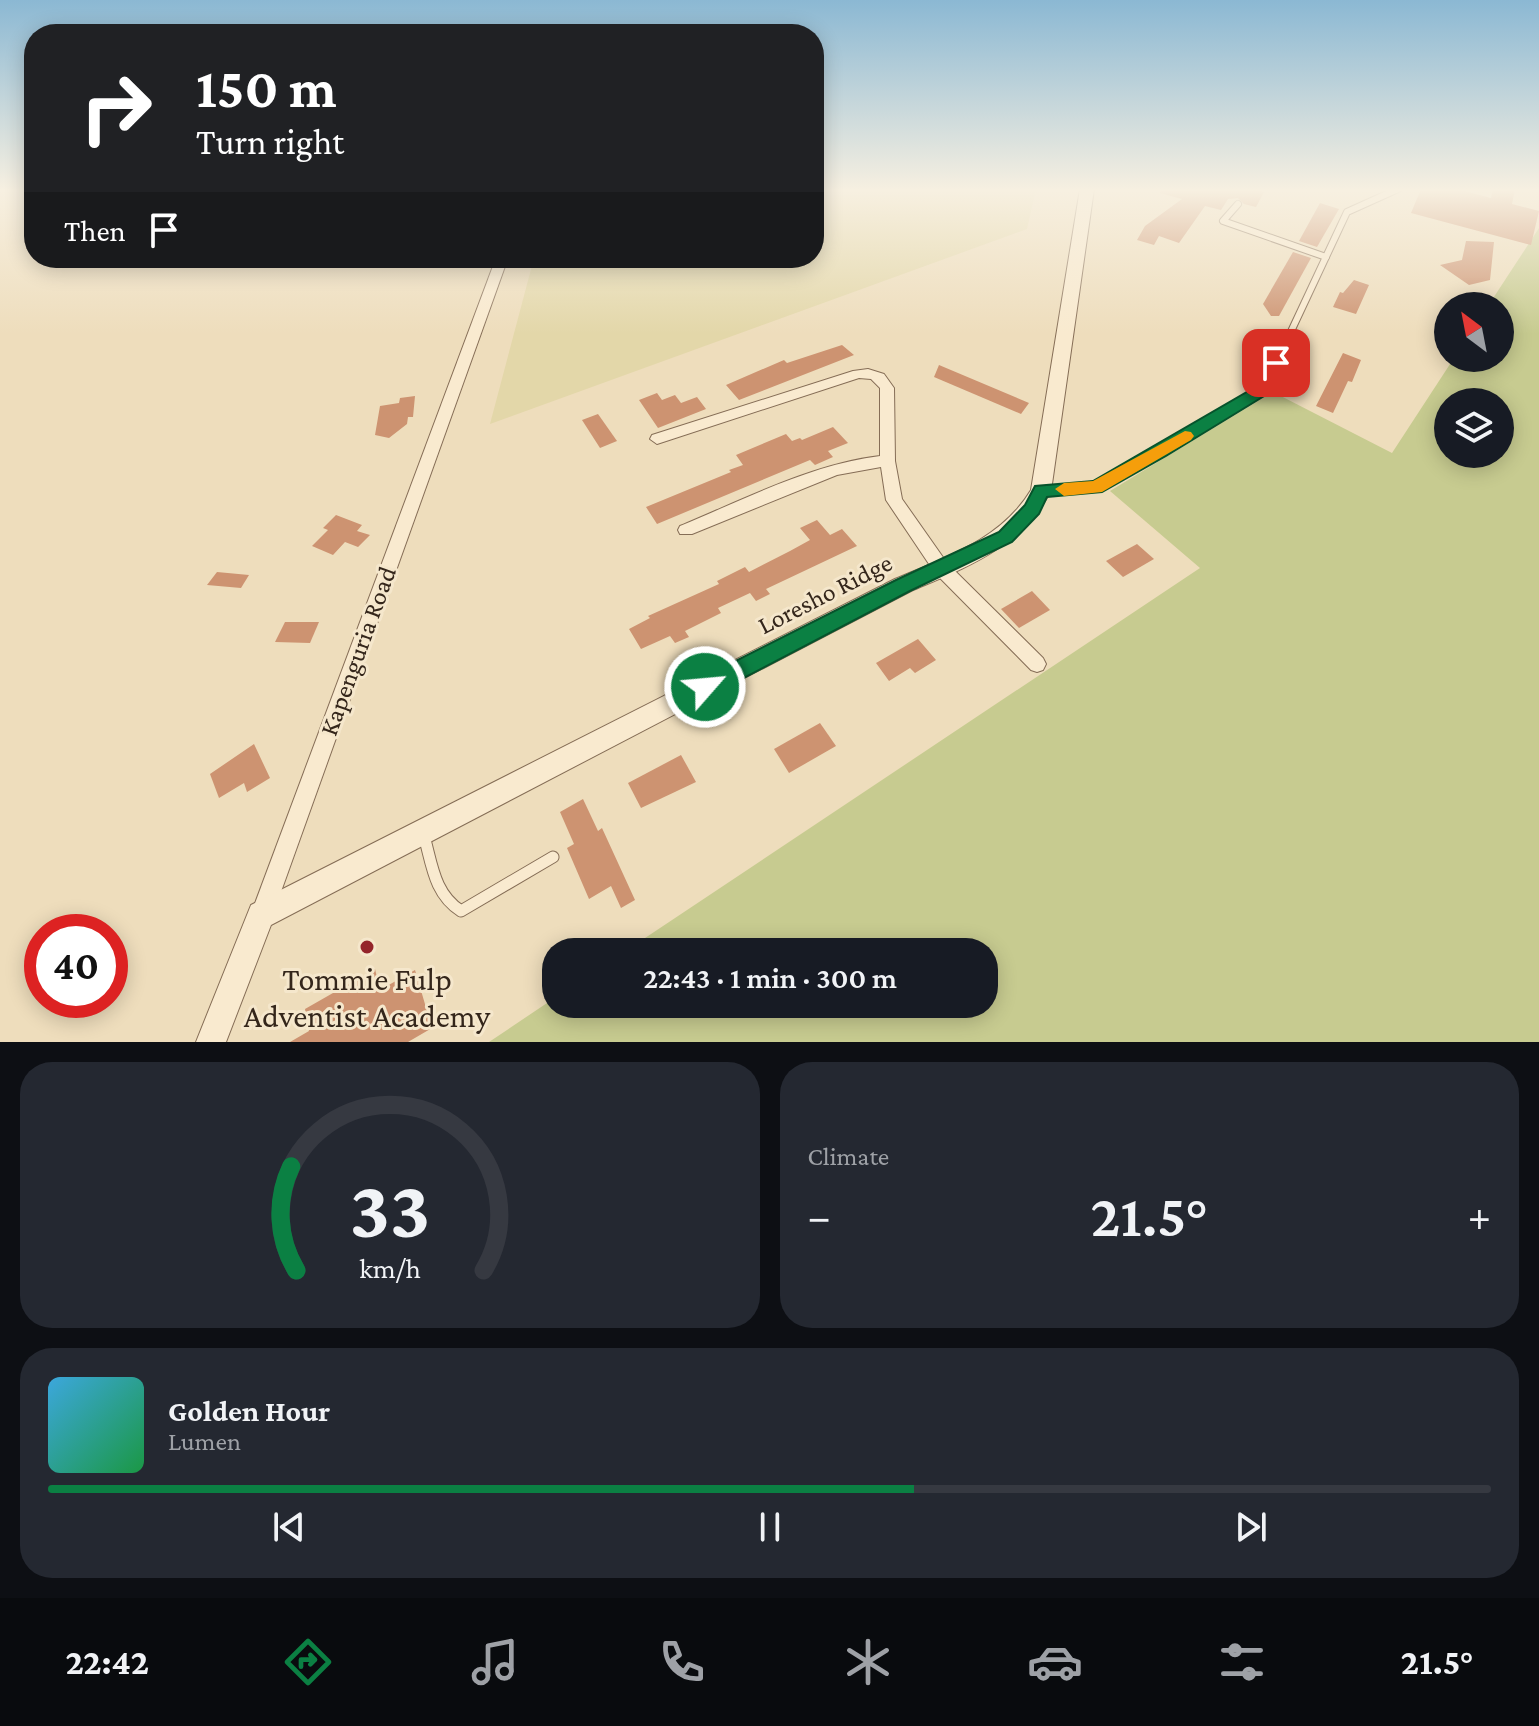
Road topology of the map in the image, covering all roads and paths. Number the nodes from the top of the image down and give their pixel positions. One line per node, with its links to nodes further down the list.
1 (1080, 238): 8 (street, Loresho Ridge)
2 (1271, 238): 4 (lane)
3 (1335, 238): 4 (lane)
4 (1326, 257): 8 (lane)
5 (498, 268): 14 (street, Kapenguria Road)
6 (657, 439): 7 (street)
7 (887, 461): 9 (street); 10 (street)
8 (1041, 491): 10 (street, Loresho Ridge)
9 (686, 530)
10 (941, 568): 11 (street); 12 (street, Loresho Ridge)
11 (1037, 664)
12 (423, 832): 13 (lane); 14 (street, Loresho Ridge)
13 (553, 857)
14 (261, 915): 15 (street, Kapenguria Road)
15 (211, 1042)

